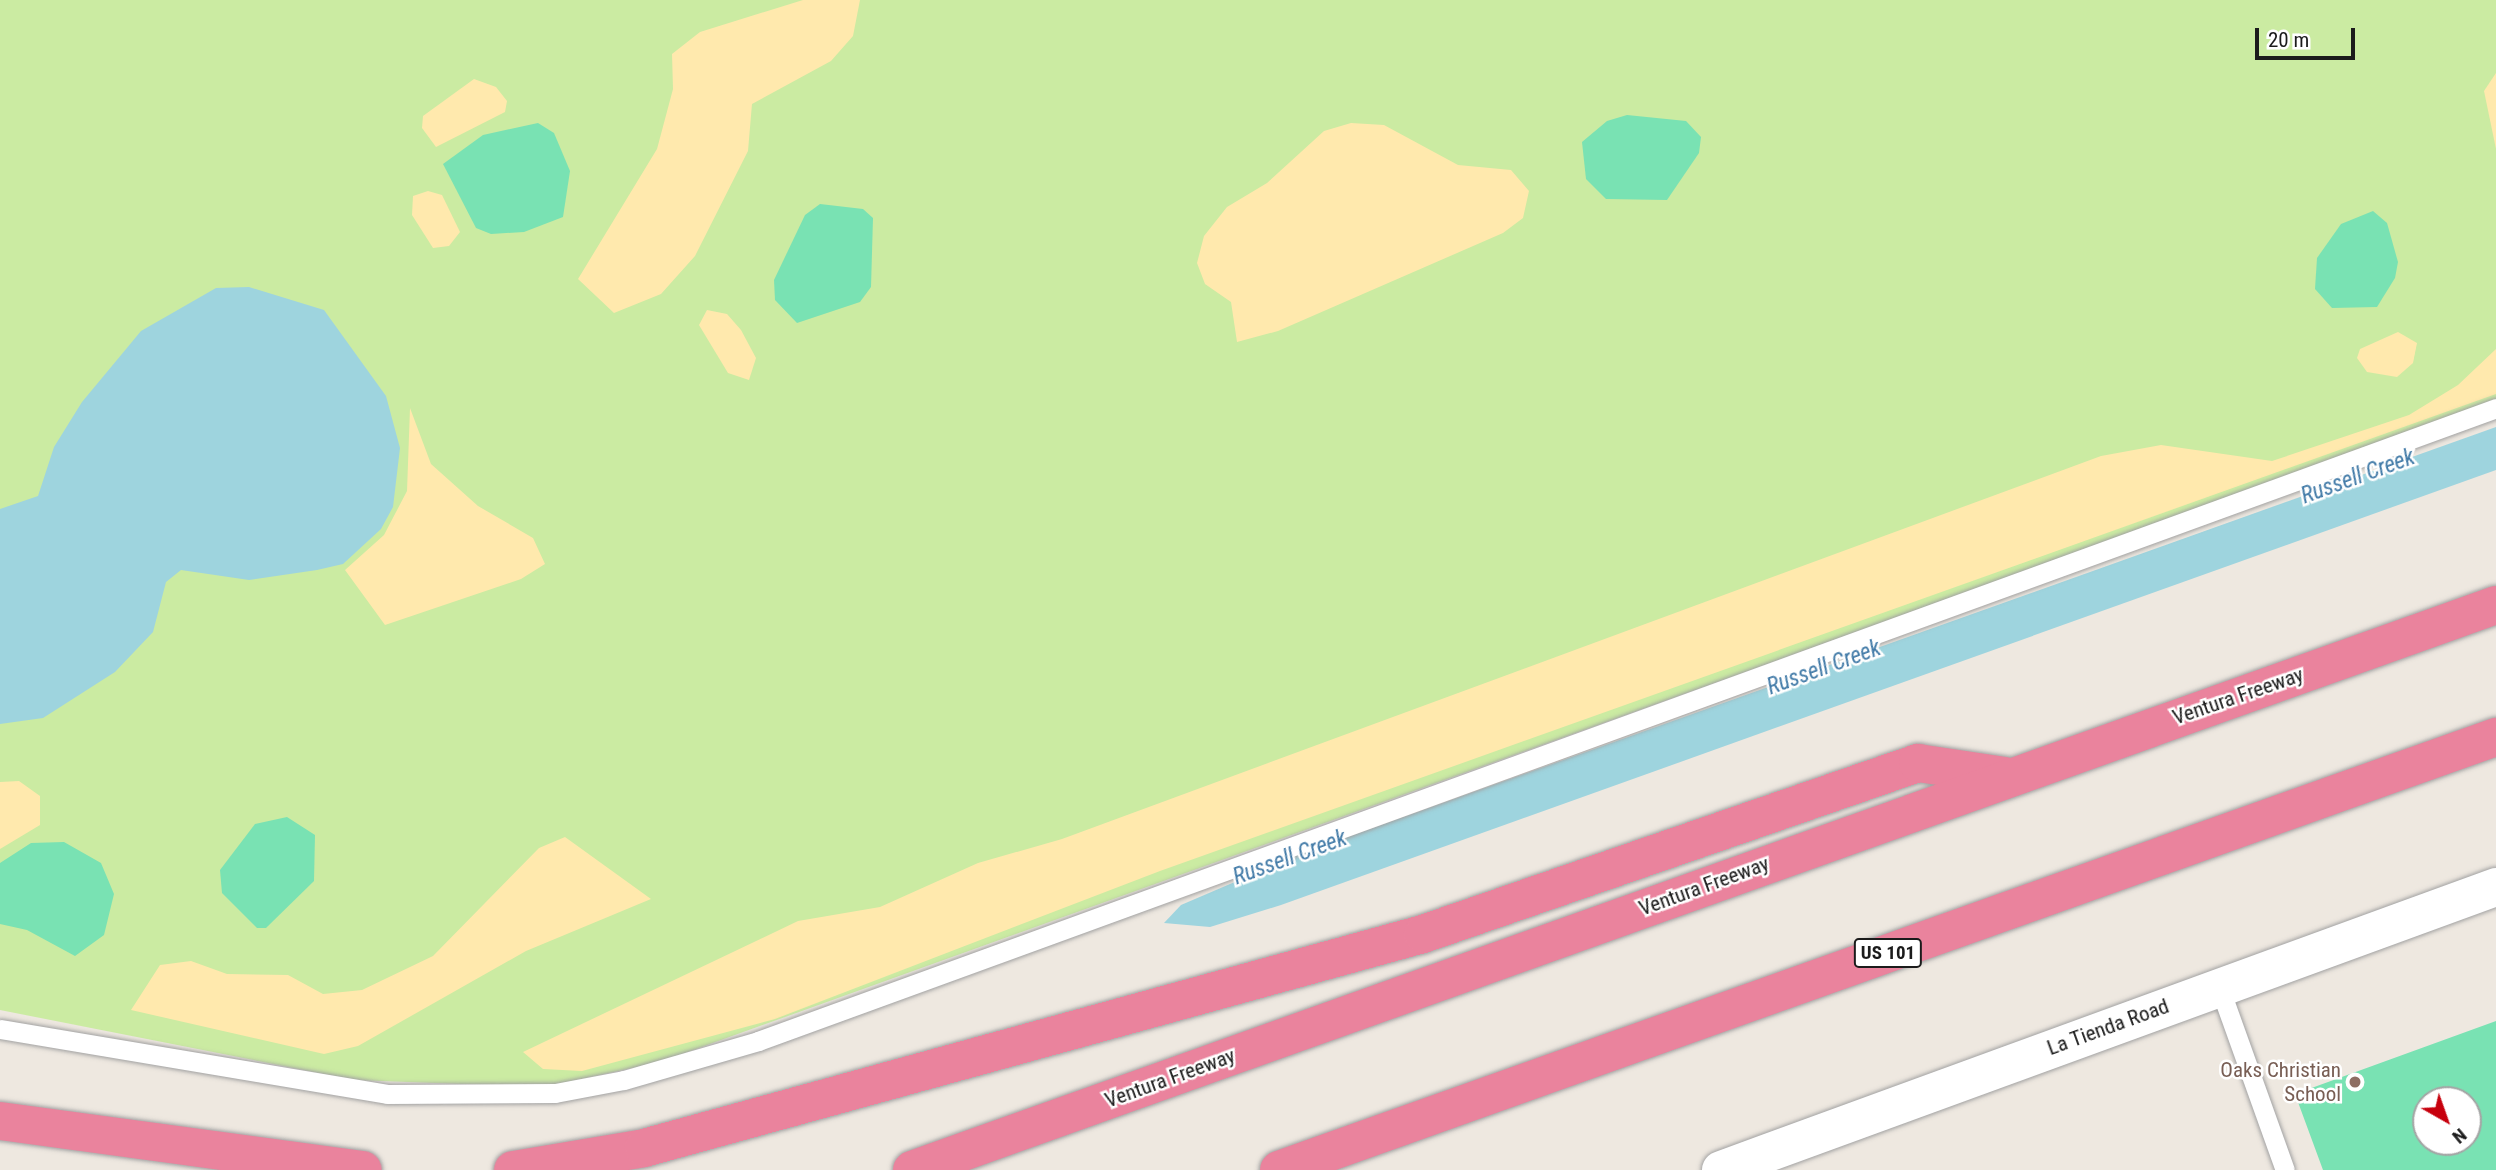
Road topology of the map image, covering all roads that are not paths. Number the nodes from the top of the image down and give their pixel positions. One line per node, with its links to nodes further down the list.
1 (2496, 408): 7 (lane)
2 (2496, 605): 4 (highway, Ventura Freeway)
3 (2496, 737): 9 (highway, US 101)
4 (2010, 777): 11 (highway); 12 (highway, Ventura Freeway)
5 (2496, 887): 6 (street, La Tienda Road)
6 (2220, 986): 15 (street, La Tienda Road); 16 (lane)
7 (0, 1029)
8 (0, 1121): 10 (highway)
9 (1378, 1135): 13 (highway, US 101); 14 (highway)
10 (363, 1170)
11 (513, 1170)
12 (912, 1170)
13 (1279, 1170)
14 (1347, 1170)
15 (1721, 1170)
16 (2285, 1170)

